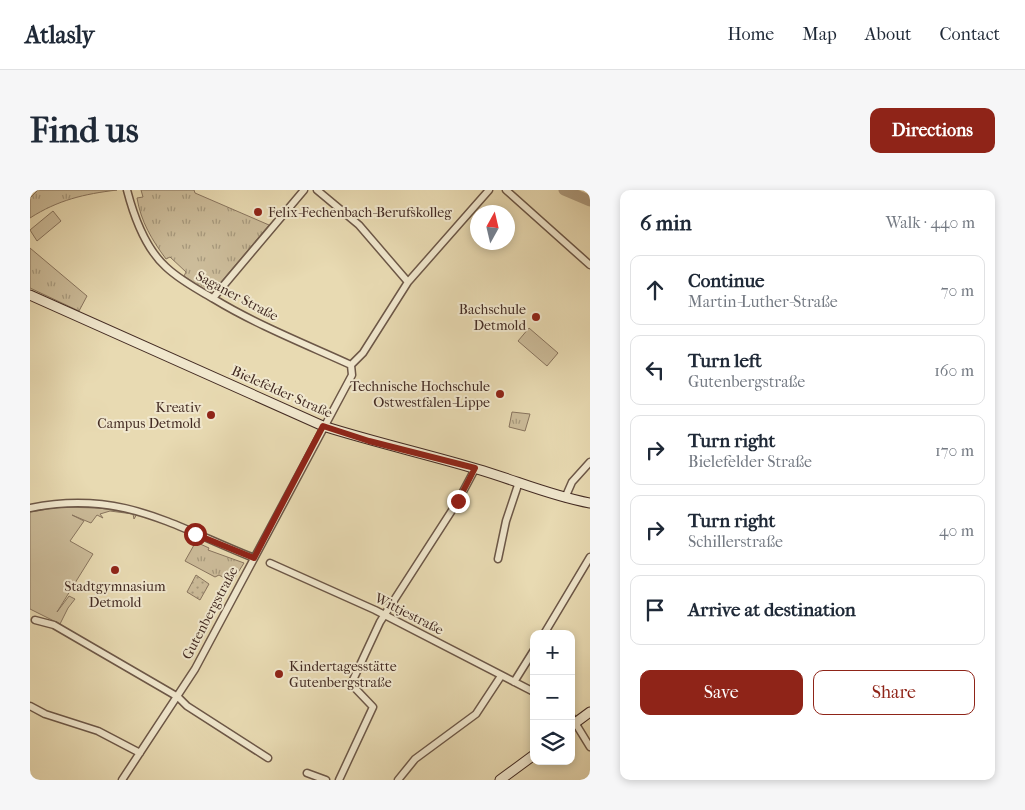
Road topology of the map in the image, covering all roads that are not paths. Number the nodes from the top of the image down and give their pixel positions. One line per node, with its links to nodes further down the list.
1 (127, 190): 9 (street, Saganer Straße)
2 (304, 190): 9 (street)
3 (317, 190): 7 (street)
4 (489, 190): 7 (street)
5 (506, 190): 6 (street)
6 (590, 265)
7 (408, 282): 10 (street)
8 (30, 295): 11 (main road, Bielefelder Straße)
9 (213, 298): 10 (street, Saganer Straße)
10 (351, 365): 11 (street, Gutenbergstraße)
11 (323, 426): 13 (main road, Bielefelder Straße); 19 (street, Gutenbergstraße)
12 (590, 462): 15 (street)
13 (475, 468): 14 (main road, Bielefelder Straße); 22 (street)
14 (518, 482): 15 (main road, Bielefelder Straße); 20 (street)
15 (565, 498): 16 (main road, Bielefelder Straße)
16 (590, 503)
17 (30, 508): 19 (street)
18 (590, 557): 24 (street)
19 (254, 558): 29 (street, Gutenbergstraße)
20 (498, 559)
21 (270, 563): 22 (street, Wittjestraße)
22 (384, 614): 26 (street, Wittjestraße); 41 (street)
23 (35, 620): 29 (street)
24 (546, 630)
25 (530, 656): 27 (street)
26 (501, 676): 27 (street, Wittjestraße); 42 (street)
27 (514, 682): 28 (street, Wittjestraße)
28 (530, 690)
29 (178, 698): 35 (street, Gutenbergstraße); 36 (street)
30 (30, 706): 35 (street)
31 (590, 712): 32 (main road)
32 (575, 720)
33 (575, 724): 34 (street)
34 (590, 747)
35 (140, 753): 39 (street, Gutenbergstraße)
36 (268, 758)
37 (530, 758): 43 (main road)
38 (307, 773): 40 (street)
39 (122, 780)
40 (326, 780)
41 (339, 780)
42 (398, 780)
43 (500, 780)

